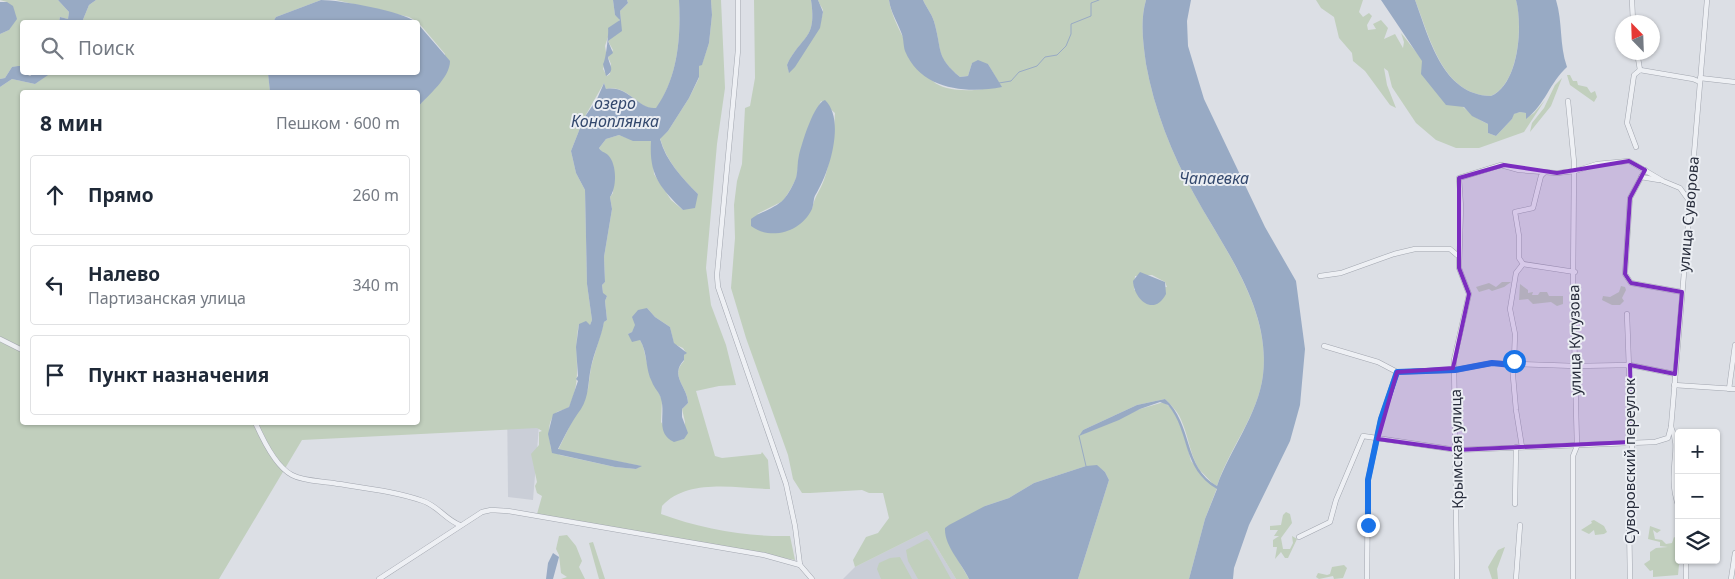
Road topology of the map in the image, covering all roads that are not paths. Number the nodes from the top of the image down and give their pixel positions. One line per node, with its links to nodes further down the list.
1 (738, 0): 53 (street)
2 (1632, 0): 4 (street)
3 (1707, 0): 7 (street, улица Суворова)
4 (1633, 15)
5 (1638, 60): 6 (street)
6 (1640, 70): 7 (street); 10 (street)
7 (1700, 80): 8 (street); 17 (street, улица Суворова)
8 (1735, 82)
9 (1568, 101): 12 (street, улица Кутузова)
10 (1636, 147)
11 (1645, 170): 12 (street); 14 (street); 15 (street)
12 (1575, 171): 13 (street); 21 (street, улица Кутузова)
13 (1544, 173): 19 (street, Крымская улица); 20 (street)
14 (1641, 178): 15 (street); 23 (street)
15 (1663, 181): 16 (street)
16 (1680, 188): 17 (street); 18 (street)
17 (1691, 188): 18 (street, улица Суворова)
18 (1690, 202): 23 (street, улица Суворова)
19 (1458, 255): 22 (street); 32 (street, Крымская улица)
20 (1523, 264): 21 (street); 29 (street)
21 (1575, 272): 31 (street, улица Кутузова)
22 (1320, 276)
23 (1682, 292): 34 (street, улица Суворова)
24 (1627, 314): 30 (street, Суворовский переулок)
25 (0, 339): 28 (street)
26 (1735, 345): 36 (street)
27 (1324, 346): 33 (street)
28 (20, 349)
29 (1512, 365): 31 (street); 32 (street); 44 (street)
30 (1630, 365): 31 (street); 34 (street); 41 (street, Суворовский переулок)
31 (1576, 366): 42 (street, улица Кутузова)
32 (1455, 370): 33 (street); 45 (street, Крымская улица)
33 (1397, 372): 40 (street)
34 (1675, 374): 35 (street, улица Суворова)
35 (1674, 384): 36 (street); 39 (street, улица Суворова)
36 (1729, 389): 37 (street)
37 (1735, 389)
38 (256, 425): 48 (street)
39 (1671, 427): 41 (street, улица Суворова); 46 (street, улица Суворова)
40 (1378, 439): 45 (street); 50 (street); 56 (street)
41 (1632, 442): 42 (street); 60 (street, Суворовский переулок)
42 (1577, 446): 44 (street); 59 (street, улица Кутузова)
43 (1516, 447): 44 (street); 45 (street); 47 (street)
44 (1522, 447)
45 (1457, 450): 57 (street, Крымская улица)
46 (1675, 496)
47 (1515, 504)
48 (460, 525): 53 (street); 54 (street)
49 (1520, 525): 58 (street)
50 (1299, 537)
51 (1735, 553): 62 (street)
52 (1686, 564): 61 (street)
53 (800, 565): 55 (street)
54 (379, 579)
55 (812, 579)
56 (1367, 579)
57 (1457, 579)
58 (1516, 579)
59 (1573, 579)
60 (1630, 579)
61 (1686, 579)
62 (1731, 579)

